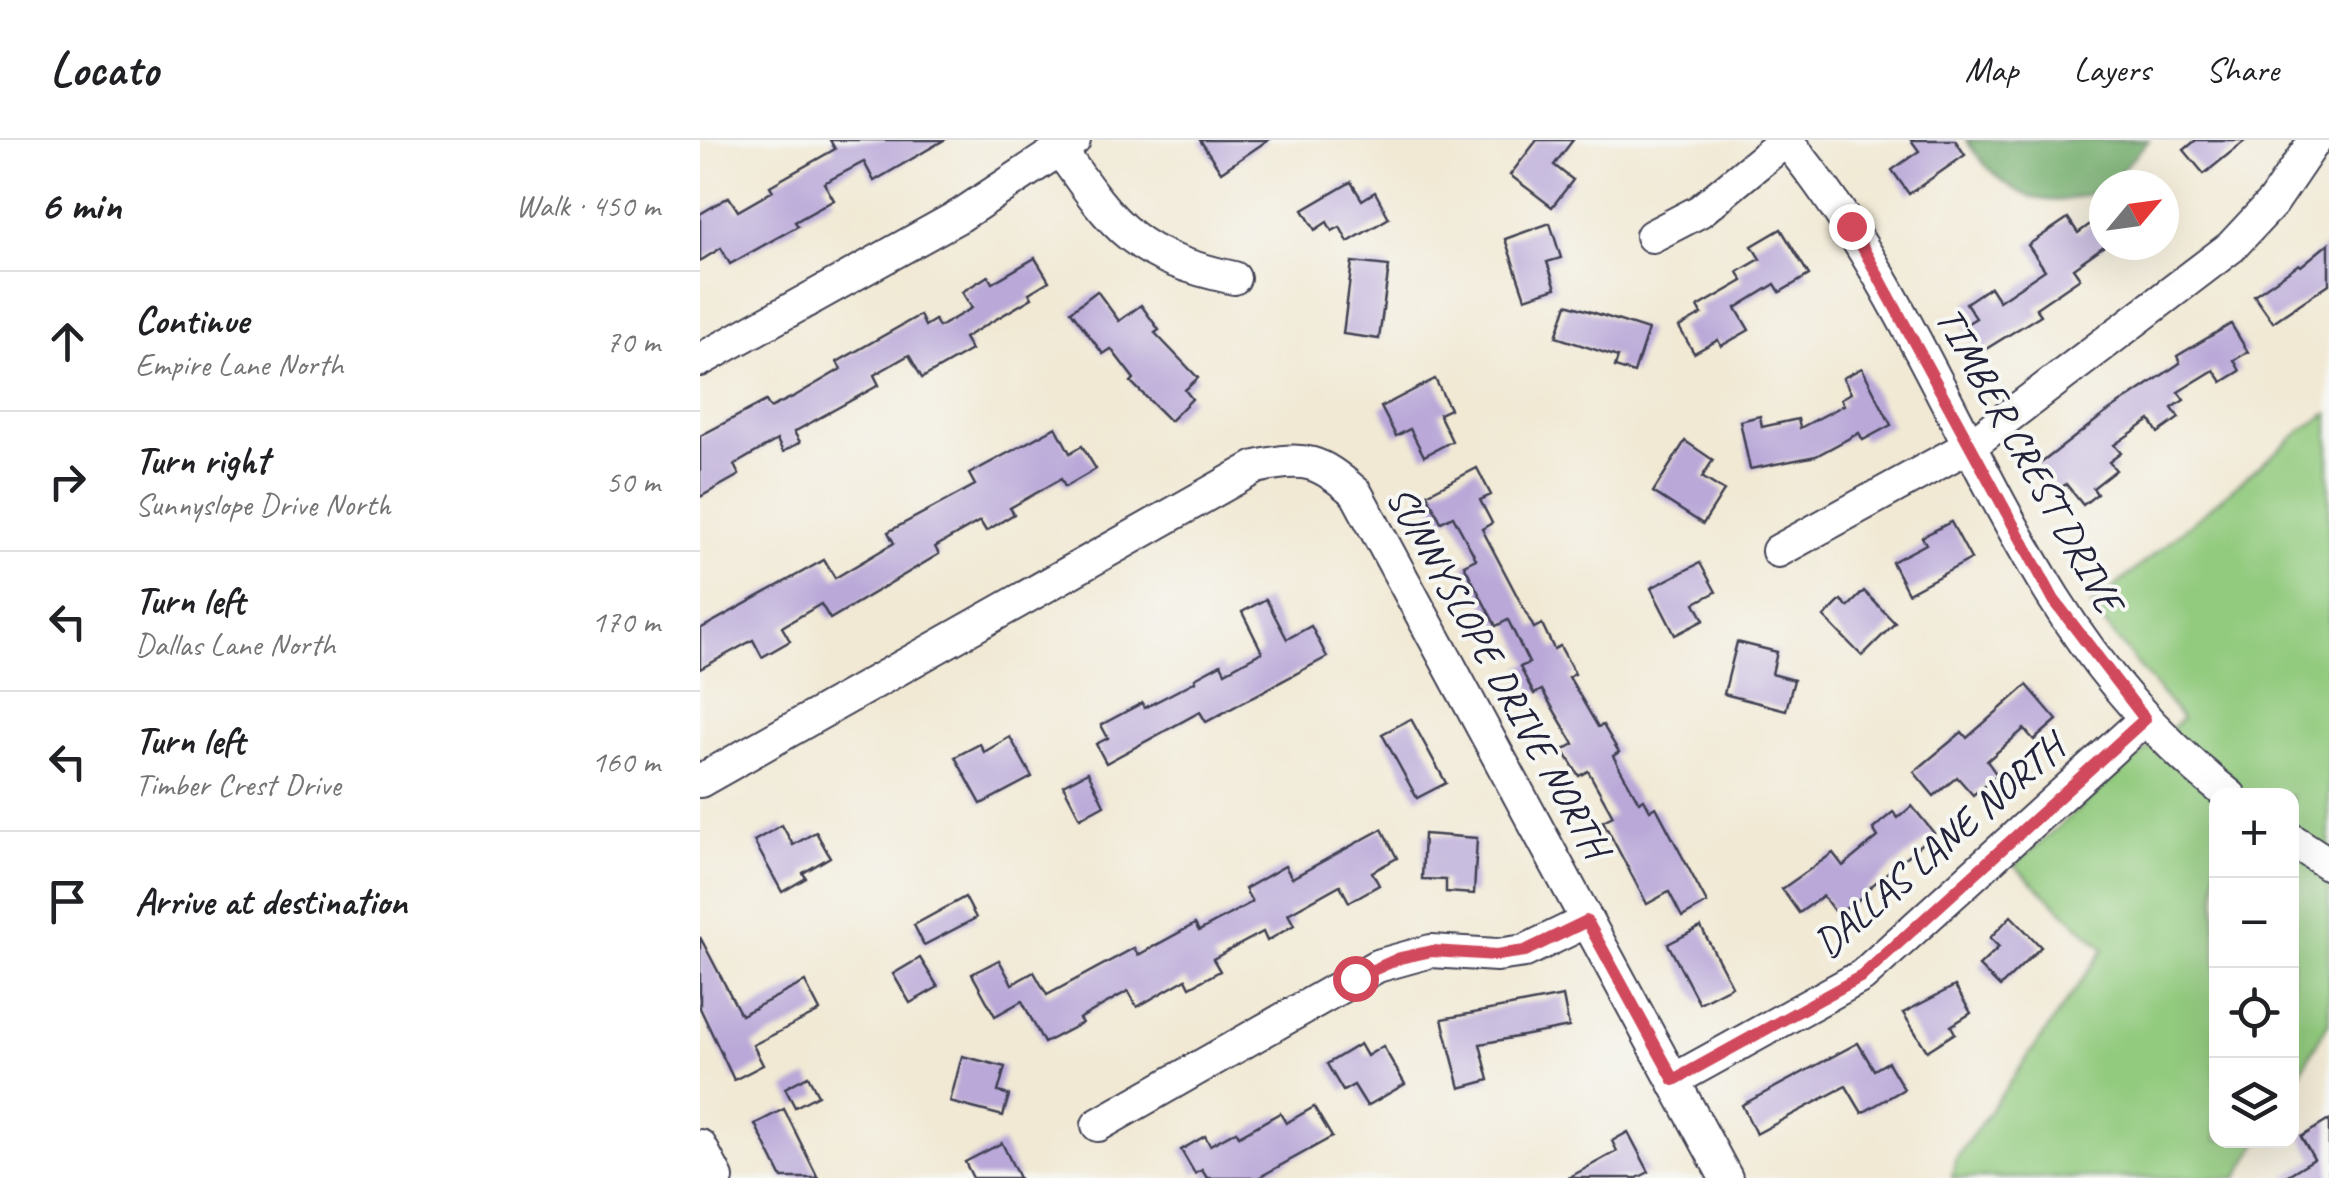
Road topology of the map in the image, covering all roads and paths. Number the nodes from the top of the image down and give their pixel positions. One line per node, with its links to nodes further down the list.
1 (1786, 140): 4 (street); 7 (street, TIMBER CREST DRIVE)
2 (2316, 140): 7 (street)
3 (1067, 145): 5 (street); 6 (street)
4 (1652, 236)
5 (1234, 278)
6 (700, 360)
7 (1971, 445): 8 (street); 9 (street, TIMBER CREST DRIVE)
8 (1778, 551)
9 (2145, 719): 11 (street, TIMBER CREST DRIVE); 15 (street, DALLAS LANE NORTH)
10 (700, 781): 14 (street, SUNNYSLOPE DRIVE NORTH)
11 (2220, 788)
12 (2299, 845): 13 (street)
13 (2329, 864)
14 (1587, 921): 15 (street, SUNNYSLOPE DRIVE NORTH); 16 (street)
15 (1674, 1080): 19 (street, SUNNYSLOPE DRIVE NORTH)
16 (1098, 1125)
17 (700, 1146): 18 (street)
18 (717, 1178)
19 (1726, 1178)

